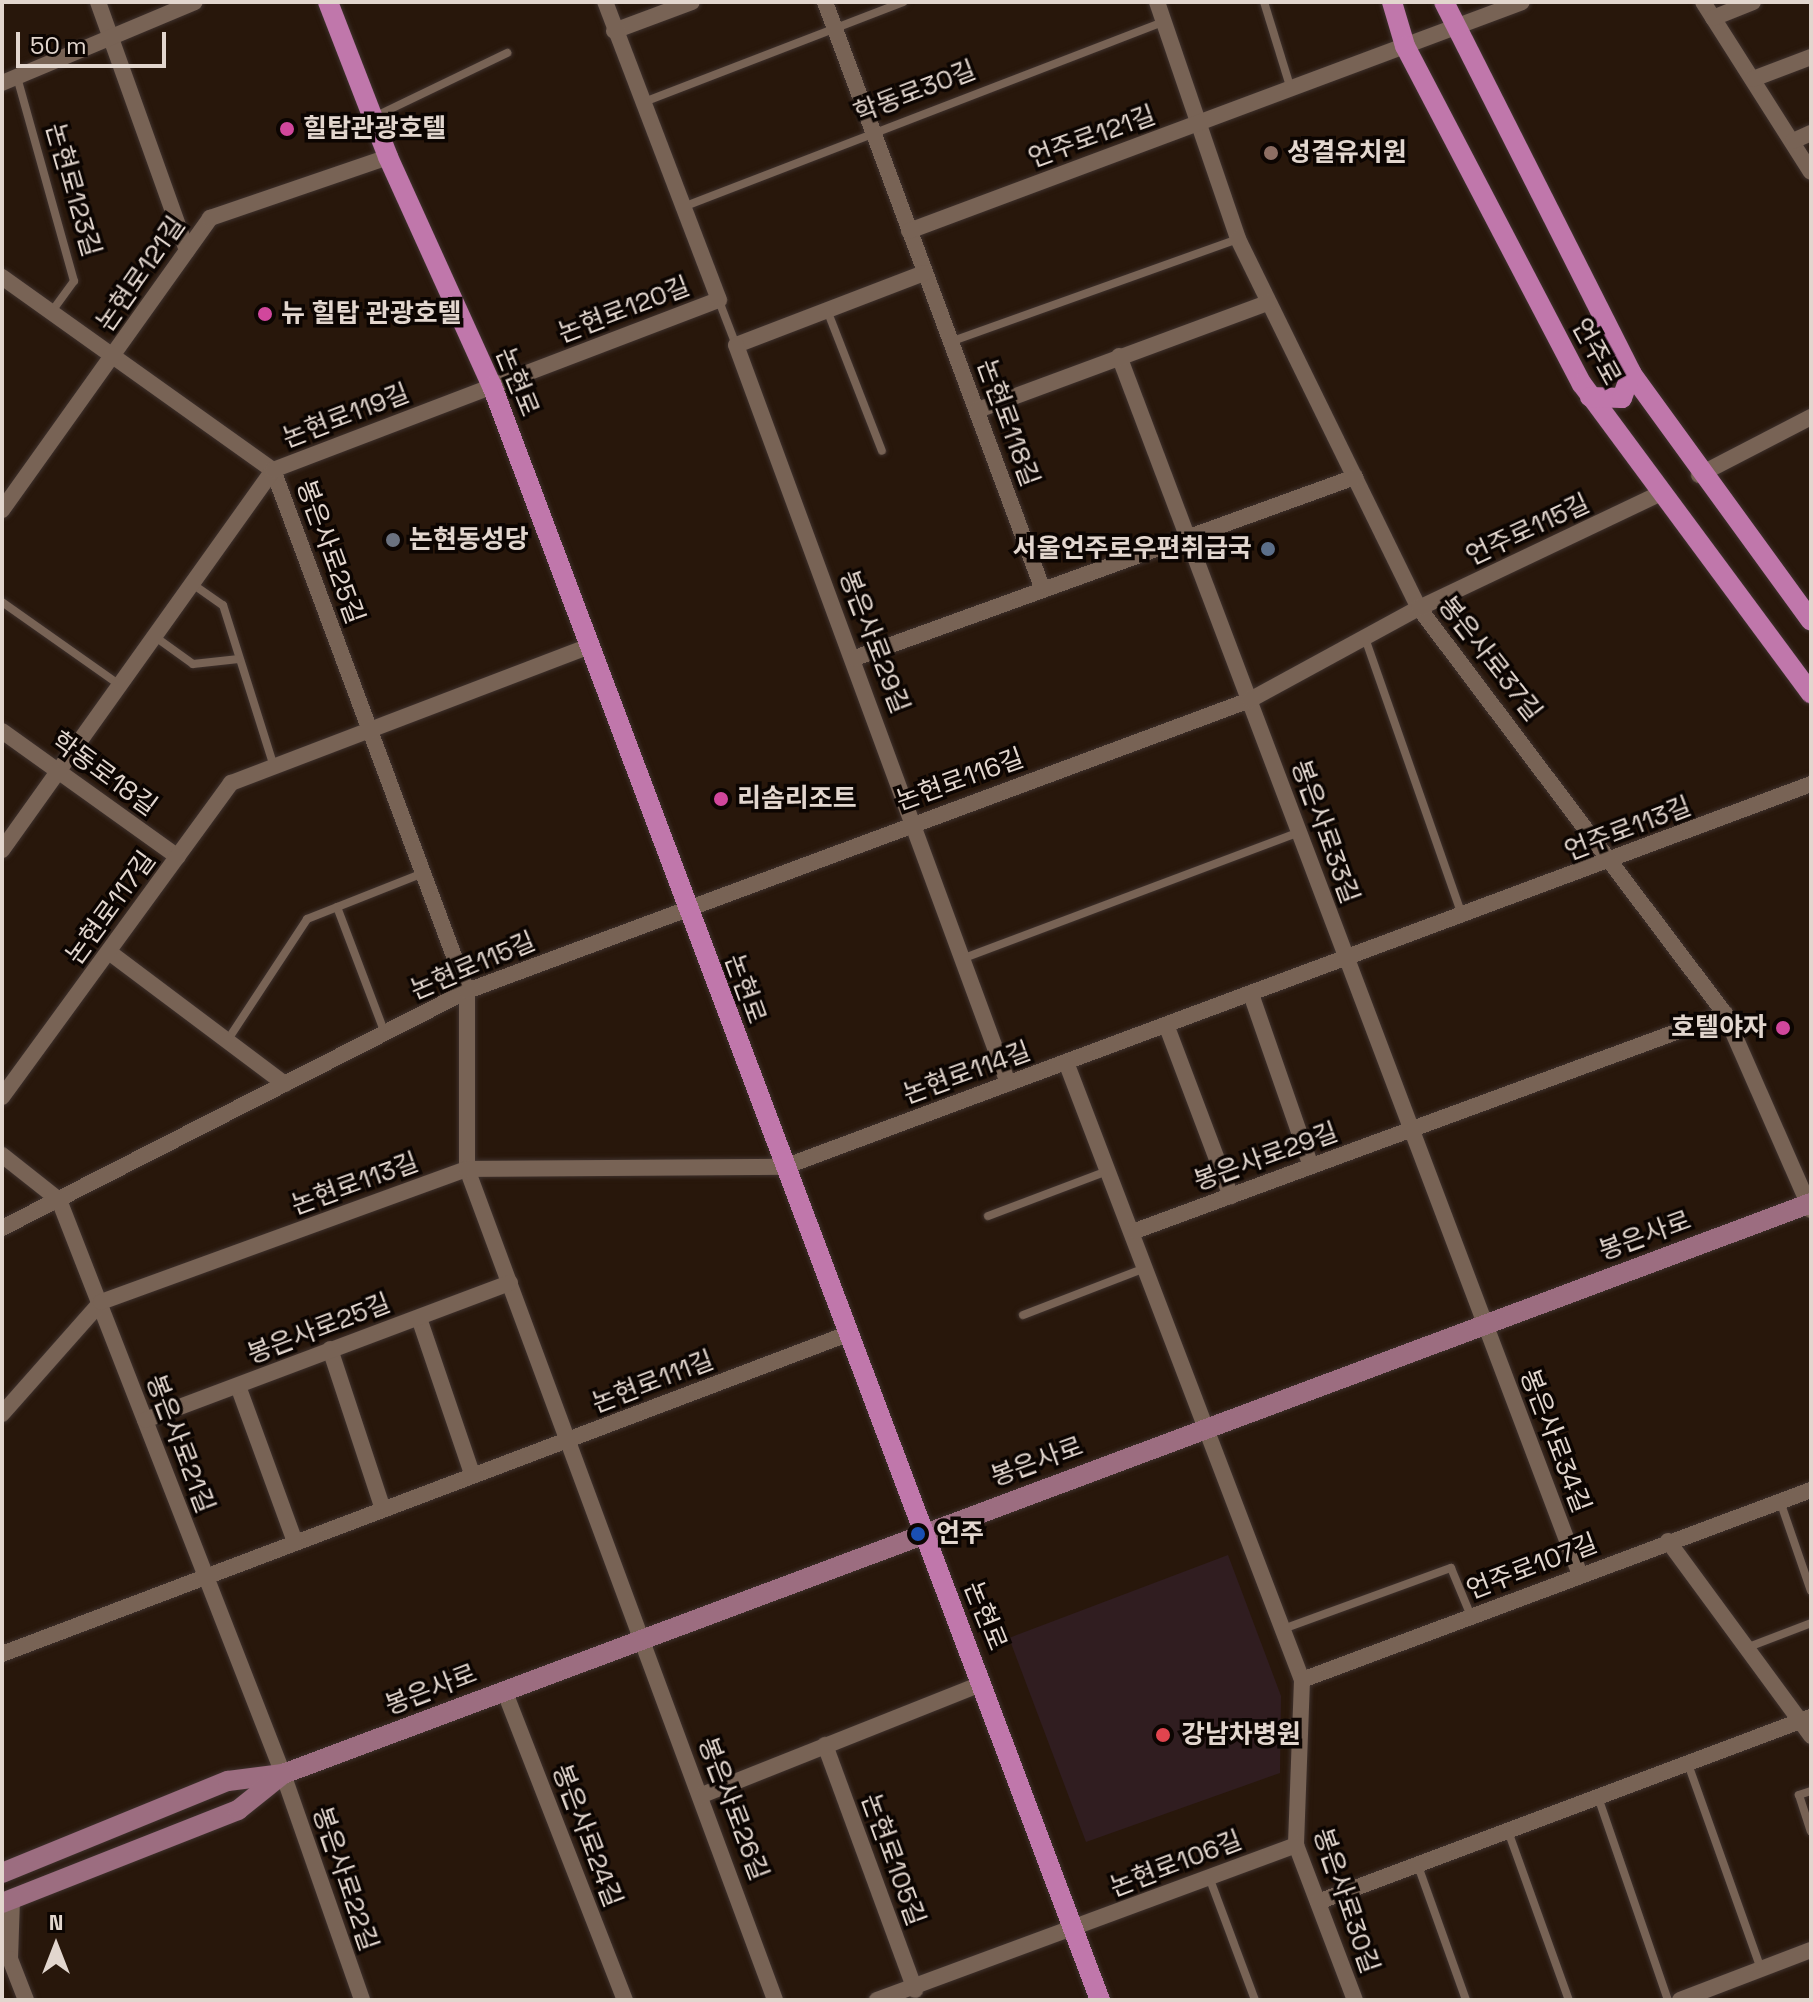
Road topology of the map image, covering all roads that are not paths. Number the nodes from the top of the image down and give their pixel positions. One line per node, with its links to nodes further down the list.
1 (98, 2): 20 (street)
2 (195, 2): 20 (street, 논현로123길)
3 (328, 2): 28 (main road, 논현로)
4 (605, 2): 19 (street)
5 (692, 2): 19 (street)
6 (825, 2): 17 (street, 논현로118길)
7 (903, 2): 17 (lane)
8 (1157, 2): 16 (street, 봉은사로37길)
9 (1264, 2): 26 (lane)
10 (1392, 2): 21 (main road, 언주로)
11 (1444, 2): 18 (main road, 언주로)
12 (1522, 2): 18 (street, 언주로121길)
13 (1703, 2): 15 (street)
14 (1753, 2): 15 (street)
15 (1713, 18): 24 (street)
16 (1164, 22): 29 (street, 봉은사로37길); 31 (lane, 학동로30길)
17 (833, 29): 27 (lane); 31 (street, 논현로118길)
18 (1452, 29): 21 (street, 언주로121길); 49 (main road, 언주로)
19 (614, 31): 27 (street)
20 (111, 37): 25 (street, 논현로123길); 38 (street)
21 (1405, 46): 26 (street, 언주로121길); 51 (main road, 언주로)
22 (507, 53): 28 (lane)
23 (1811, 57): 24 (street)
24 (1753, 79): 32 (street)
25 (9, 80): 44 (lane, 논현로123길)
26 (1291, 89): 29 (street, 언주로121길)
27 (643, 102): 35 (street)
28 (373, 118): 33 (main road, 논현로)
29 (1196, 124): 36 (street, 언주로121길); 37 (street, 봉은사로37길)
30 (1811, 133): 32 (street)
31 (872, 135): 35 (lane, 학동로30길); 36 (street, 논현로118길)
32 (1793, 141): 34 (street)
33 (388, 157): 38 (street, 논현로121길); 50 (main road, 논현로)
34 (1811, 172)
35 (683, 207): 41 (street)
36 (909, 231): 39 (street, 논현로118길)
37 (1238, 239): 42 (street, 봉은사로37길); 45 (lane)
38 (187, 251): 47 (street, 논현로121길)
39 (924, 273): 43 (street); 45 (street, 논현로118길)
40 (2, 277): 44 (street, 봉은사로25길)
41 (719, 300): 46 (lane, 논현로120길); 50 (street, 논현로120길)
42 (1268, 303): 48 (street); 57 (street, 봉은사로37길)
43 (827, 309): 46 (street); 54 (lane)
44 (52, 311): 47 (street, 봉은사로25길)
45 (953, 341): 52 (street, 논현로118길)
46 (736, 345): 69 (street, 봉은사로29길)
47 (113, 355): 55 (street, 봉은사로25길); 59 (street, 논현로121길)
48 (1119, 356): 52 (street); 60 (street, 봉은사로33길)
49 (1631, 373): 51 (main road); 56 (main road, 언주로)
50 (492, 386): 55 (street, 논현로119길); 68 (main road, 논현로)
51 (1590, 397): 58 (main road, 언주로)
52 (978, 410): 62 (street, 논현로118길)
53 (1811, 417): 56 (street)
54 (882, 451)
55 (273, 470): 61 (street, 논현로119길); 74 (street, 봉은사로25길)
56 (1699, 475): 65 (main road, 언주로)
57 (1355, 477): 60 (street); 64 (street, 봉은사로37길)
58 (1657, 495): 64 (street, 언주로115길); 72 (main road, 언주로)
59 (2, 510)
60 (1189, 536): 62 (street); 73 (street, 봉은사로33길)
61 (190, 583): 66 (street, 논현로119길); 70 (lane)
62 (1043, 590): 69 (street)
63 (2, 602): 71 (lane)
64 (1419, 608): 67 (street, 언주로115길); 83 (street, 봉은사로37길)
65 (1811, 621)
66 (154, 635): 70 (lane); 71 (street, 논현로119길)
67 (1365, 638): 73 (street, 언주로115길); 87 (lane)
68 (589, 646): 74 (street, 논현로117길); 86 (main road, 논현로)
69 (855, 658): 79 (street, 봉은사로29길)
70 (239, 659): 76 (lane)
71 (117, 683): 77 (street, 논현로119길)
72 (1811, 693)
73 (1250, 700): 79 (street, 논현로116길); 80 (street, 봉은사로33길)
74 (369, 728): 76 (street, 논현로117길); 84 (street, 봉은사로25길)
75 (2, 731): 77 (street, 학동로18길)
76 (273, 764): 82 (street, 논현로117길)
77 (58, 771): 81 (street, 논현로119길); 82 (street, 학동로18길)
78 (1811, 784): 83 (street, 언주로113길)
79 (916, 821): 86 (street, 논현로116길); 89 (street, 봉은사로29길)
80 (1299, 832): 89 (lane); 90 (street, 봉은사로33길)
81 (2, 850)
82 (178, 857): 88 (street, 논현로117길)
83 (1616, 861): 87 (street, 언주로113길); 93 (street, 봉은사로37길)
84 (423, 873): 85 (lane); 91 (street, 봉은사로25길)
85 (337, 907): 95 (lane); 96 (lane)
86 (687, 907): 91 (street, 논현로115길); 104 (main road, 논현로)
87 (1462, 915): 90 (street, 언주로113길)
88 (109, 952): 96 (street); 100 (street, 논현로117길)
89 (964, 958): 98 (street, 봉은사로29길)
90 (1347, 961): 92 (street, 논현로114길); 101 (street, 봉은사로33길)
91 (467, 991): 95 (street, 논현로115길); 105 (street, 봉은사로25길)
92 (1252, 997): 94 (street, 논현로114길); 103 (street)
93 (1725, 1014): 101 (street); 109 (street, 봉은사로37길)
94 (1167, 1027): 97 (street, 논현로114길); 107 (street)
95 (384, 1031): 99 (street, 논현로115길)
96 (227, 1041): 99 (street)
97 (1066, 1062): 98 (street, 논현로114길); 106 (street)
98 (1008, 1083): 104 (street, 논현로114길)
99 (285, 1084): 108 (street, 논현로115길)
100 (2, 1097)
101 (1413, 1129): 103 (street, 봉은사로29길); 118 (street, 봉은사로33길)
102 (2, 1155): 108 (street, 봉은사로21길)
103 (1311, 1166): 107 (street, 봉은사로29길)
104 (784, 1167): 105 (street, 논현로113길); 119 (main road, 논현로)
105 (467, 1169): 114 (street, 봉은사로25길); 115 (street, 논현로113길)
106 (1110, 1170): 110 (lane); 112 (street)
107 (1231, 1196): 112 (street, 봉은사로29길)
108 (59, 1200): 111 (street, 논현로115길); 115 (street, 봉은사로21길)
109 (1810, 1205): 118 (main road, 봉은사로)
110 (988, 1216)
111 (2, 1228)
112 (1135, 1231): 113 (street)
113 (1148, 1267): 116 (lane); 124 (street)
114 (510, 1283): 117 (street, 봉은사로25길); 125 (street, 봉은사로25길)
115 (101, 1302): 122 (street, 논현로113길); 123 (street, 봉은사로21길)
116 (1023, 1315)
117 (419, 1318): 120 (street, 봉은사로25길); 126 (street)
118 (1484, 1324): 124 (main road, 봉은사로); 133 (street, 봉은사로34길)
119 (850, 1333): 125 (street, 논현로111길); 130 (main road, 논현로)
120 (330, 1349): 121 (street, 봉은사로25길); 129 (street)
121 (238, 1386): 123 (street, 봉은사로25길); 132 (street)
122 (2, 1414)
123 (145, 1420): 134 (street, 봉은사로21길)
124 (1206, 1427): 130 (main road, 봉은사로); 138 (street, 봉은사로30길)
125 (569, 1440): 126 (street, 논현로111길); 139 (street, 봉은사로25길)
126 (472, 1474): 129 (street, 논현로111길)
127 (1811, 1490): 128 (street, 언주로107길)
128 (1780, 1501): 131 (street, 언주로107길); 135 (lane)
129 (383, 1509): 132 (street, 논현로111길)
130 (923, 1532): 139 (main road, 봉은사로); 143 (main road, 논현로)
131 (1668, 1541): 133 (street, 언주로107길); 140 (street)
132 (295, 1542): 134 (street, 논현로111길)
133 (1580, 1575): 136 (street, 언주로107길)
134 (205, 1576): 141 (street, 논현로111길); 149 (street, 봉은사로21길)
135 (1811, 1591)
136 (1471, 1616): 138 (lane); 142 (street, 언주로107길)
137 (1811, 1623): 140 (lane)
138 (1282, 1629): 142 (street, 봉은사로30길)
139 (640, 1636): 144 (main road, 봉은사로); 151 (street, 봉은사로26길)
140 (1746, 1648): 145 (street)
141 (2, 1654)
142 (1302, 1680): 155 (street, 봉은사로30길)
143 (983, 1683): 147 (street); 161 (main road, 논현로)
144 (504, 1690): 149 (main road, 봉은사로); 169 (street, 봉은사로24길)
145 (1806, 1719): 146 (street); 148 (street)
146 (1811, 1736)
147 (825, 1745): 151 (street); 165 (street, 논현로105길)
148 (1688, 1764): 152 (street); 164 (lane)
149 (283, 1774): 157 (main road, 봉은사로); 159 (main road, 봉은사로); 168 (street, 봉은사로22길)
150 (1811, 1791): 154 (lane)
151 (702, 1795): 170 (street, 봉은사로26길)
152 (1598, 1797): 153 (street); 177 (lane)
153 (1508, 1831): 156 (street); 176 (lane)
154 (1811, 1831)
155 (1296, 1845): 158 (street, 논현로106길); 160 (street, 봉은사로30길)
156 (1417, 1862): 160 (street); 175 (lane)
157 (2, 1873)
158 (1209, 1876): 161 (street, 논현로106길); 173 (lane)
159 (7, 1901): 163 (street)
160 (1318, 1902): 174 (street, 봉은사로30길)
161 (1074, 1929): 165 (street); 172 (main road, 논현로)
162 (1811, 1950): 164 (street)
163 (6, 1964): 167 (street)
164 (1761, 1969): 166 (street)
165 (915, 1990): 171 (street)
166 (1711, 1995): 178 (street)
167 (26, 2000)
168 (362, 2000)
169 (625, 2000)
170 (775, 2000)
171 (877, 2000)
172 (1100, 2000)
173 (1255, 2000)
174 (1355, 2000)
175 (1466, 2000)
176 (1569, 2000)
177 (1668, 2000)
178 (1680, 2000)

